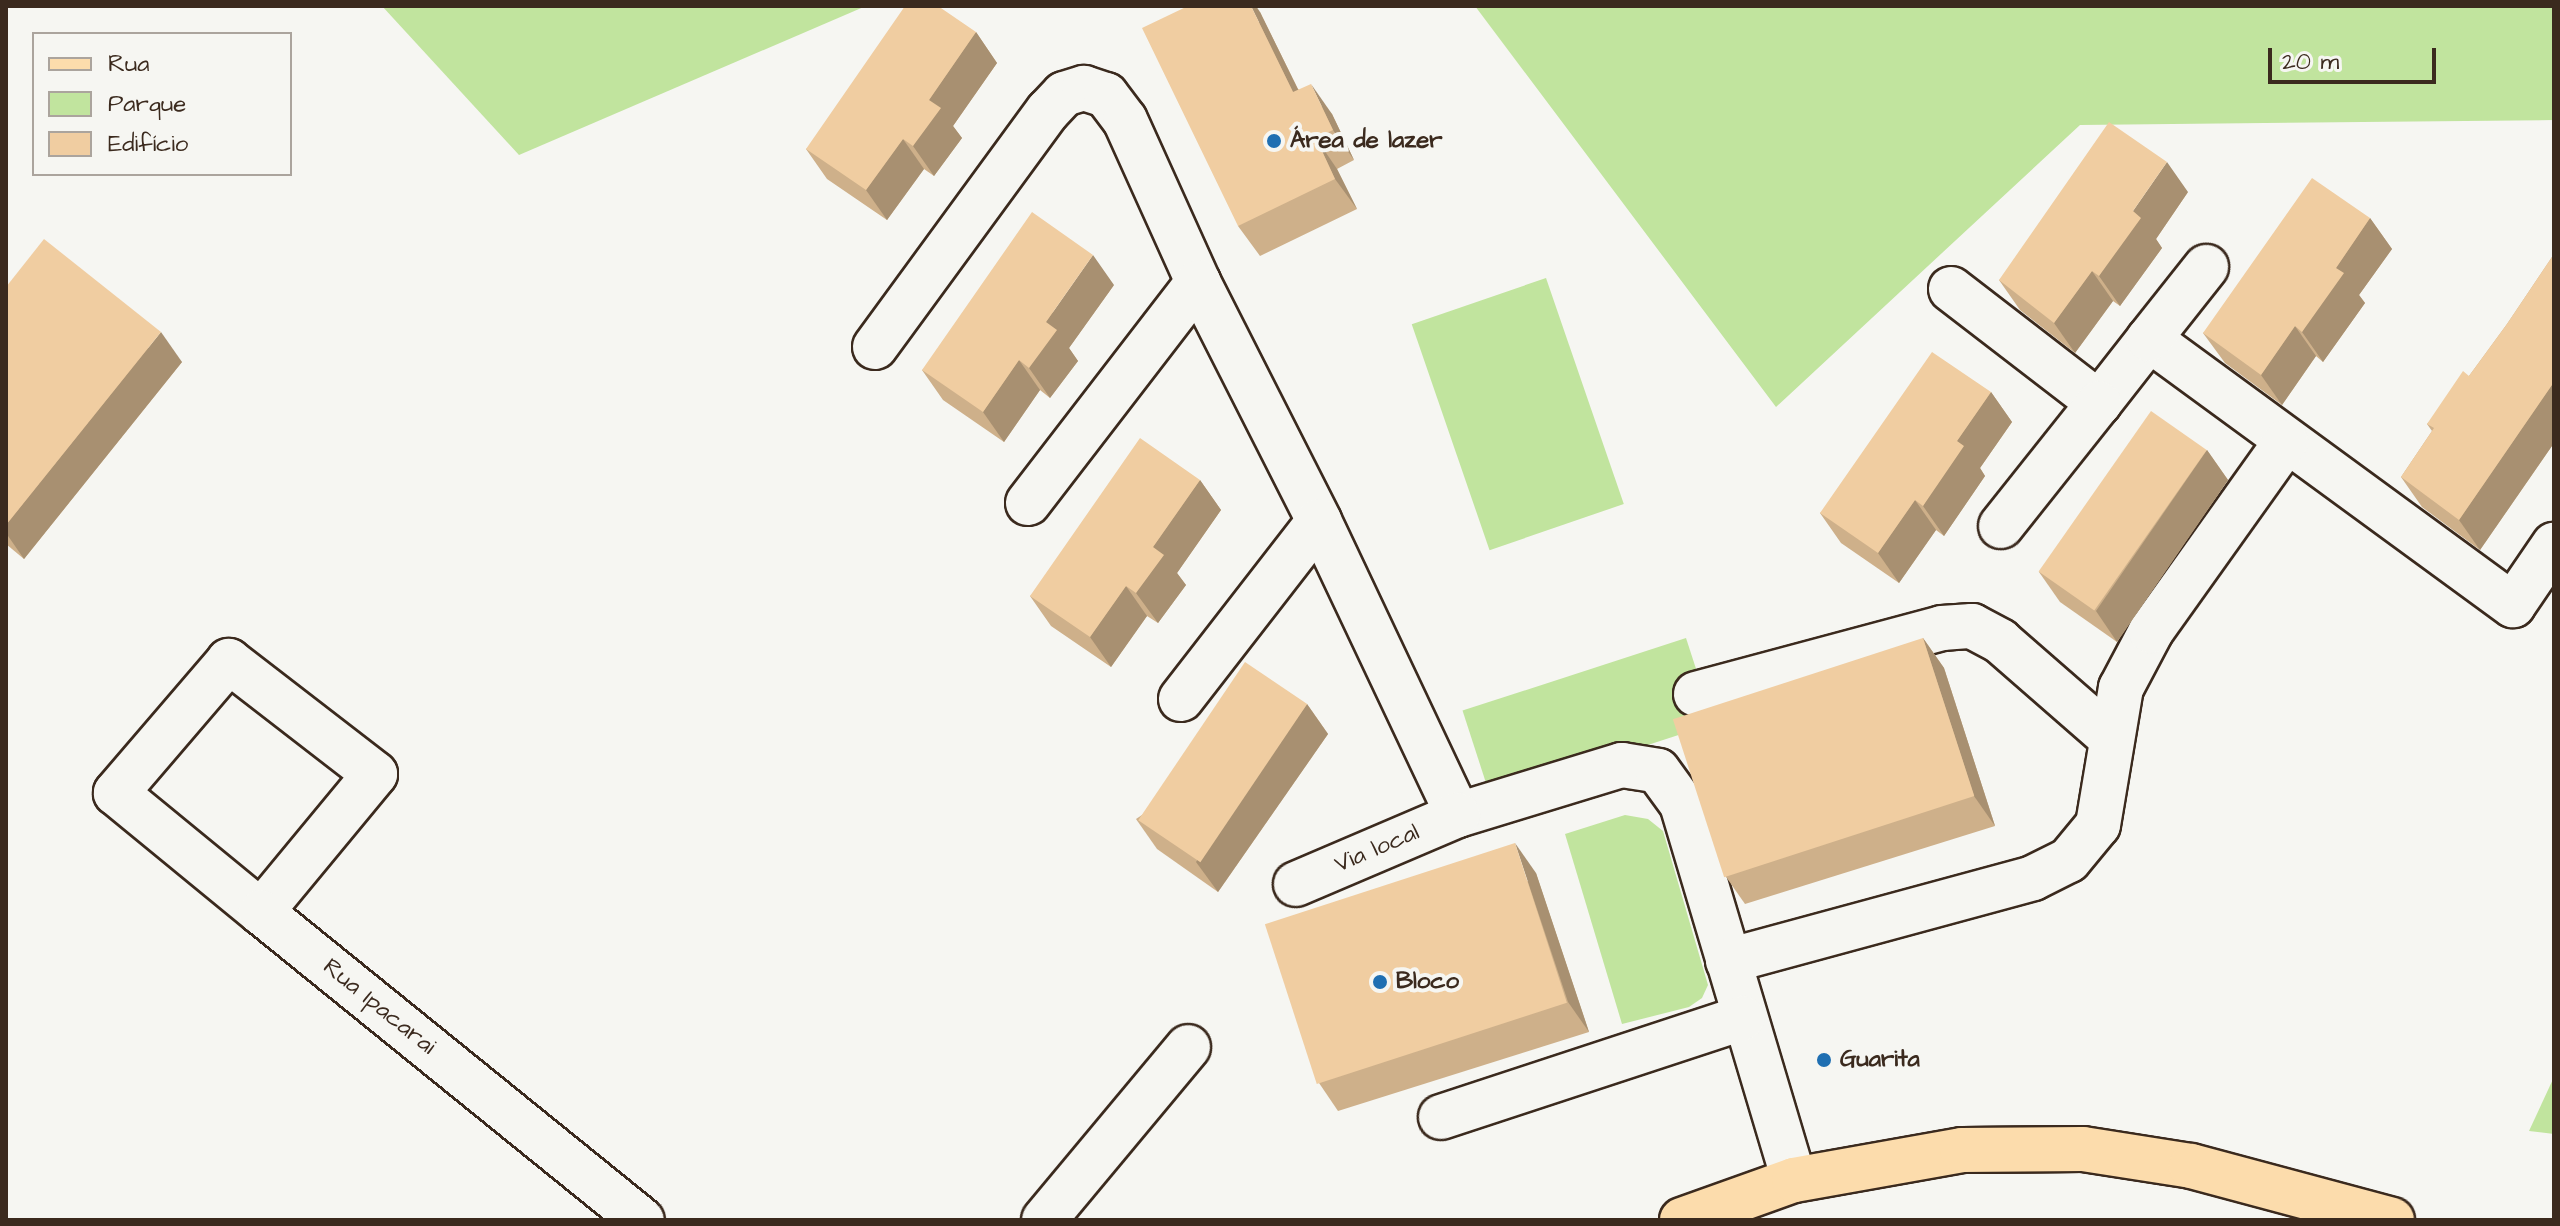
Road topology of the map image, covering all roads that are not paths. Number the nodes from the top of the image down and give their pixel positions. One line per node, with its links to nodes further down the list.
1 (2206, 267): 4 (street)
2 (1198, 282): 5 (street); 8 (street); 9 (street)
3 (1951, 289): 6 (street)
4 (2149, 339): 6 (street); 7 (street)
5 (875, 347)
6 (2099, 403): 10 (street)
7 (2286, 442): 11 (street); 14 (street)
8 (1028, 503)
9 (1319, 521): 13 (street); 15 (street)
10 (2001, 526)
11 (2554, 545)
12 (1696, 694): 14 (street)
13 (1181, 699)
14 (2110, 737): 18 (street)
15 (1458, 815): 16 (street, Via local); 18 (street, Via local)
16 (1296, 884)
17 (261, 912): 17 (street, Rua Ipacarai); 23 (street, Rua Ipacarai)
18 (1728, 961): 19 (street, Via local)
19 (1742, 1018): 21 (street); 22 (street, Via local)
20 (1188, 1047): 24 (street)
21 (1441, 1117)
22 (1794, 1180): 25 (main road); 26 (main road)
23 (642, 1220)
24 (1044, 1220)
25 (1682, 1220)
26 (2392, 1220)

